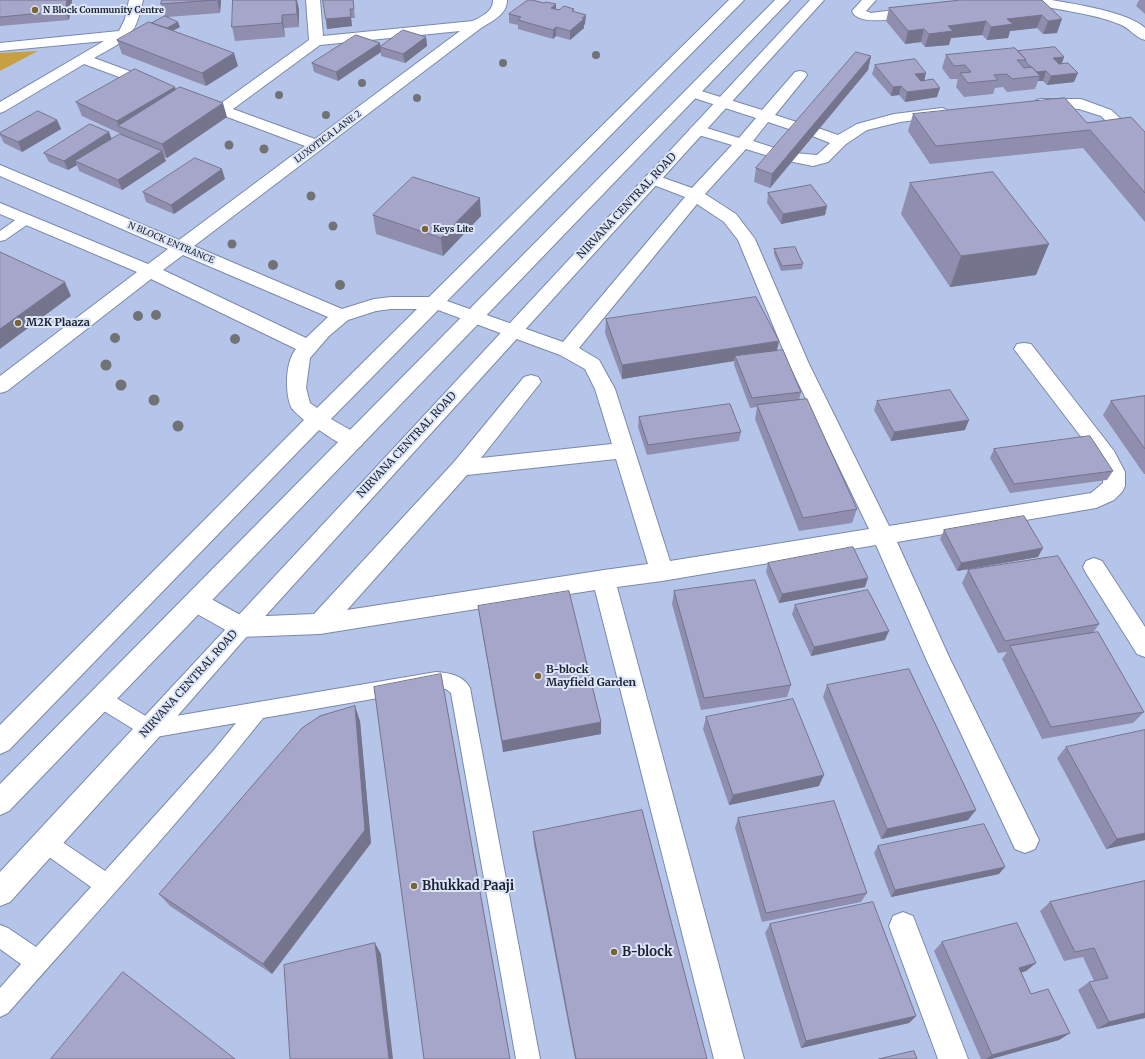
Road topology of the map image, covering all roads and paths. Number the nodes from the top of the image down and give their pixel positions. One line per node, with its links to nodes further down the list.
1 (136, 0): 11 (street)
2 (314, 0): 13 (street)
3 (500, 0): 10 (street, LUXOTICA LANE 2)
4 (737, 0): 41 (street)
5 (783, 0): 18 (street)
6 (817, 0): 20 (street, NIRVANA CENTRAL ROAD)
7 (869, 0): 9 (street)
8 (1030, 0): 12 (street)
9 (932, 9)
10 (476, 25): 13 (street); 29 (street, LUXOTICA LANE 2)
11 (122, 35): 14 (street); 15 (street)
12 (1145, 36)
13 (316, 41): 23 (street)
14 (0, 47)
15 (84, 59): 17 (street); 22 (street)
16 (800, 75): 25 (street)
17 (164, 88)
18 (693, 93): 20 (street); 43 (street)
19 (200, 102): 23 (street)
20 (723, 103): 25 (street); 26 (street, NIRVANA CENTRAL ROAD)
21 (1028, 105): 30 (street)
22 (0, 108)
23 (222, 110): 29 (street)
24 (960, 111): 27 (street)
25 (765, 116): 27 (street); 28 (street)
26 (698, 130): 28 (street); 34 (street, NIRVANA CENTRAL ROAD)
27 (840, 141): 32 (street)
28 (743, 143): 31 (street); 35 (street)
29 (317, 145): 39 (street, LUXOTICA LANE 2)
30 (1145, 150)
31 (778, 154)
32 (794, 158)
33 (0, 170): 39 (street, N BLOCK ENTRANCE)
34 (652, 179): 35 (street); 44 (street, NIRVANA CENTRAL ROAD)
35 (695, 195): 47 (street); 54 (street)
36 (0, 208): 37 (street)
37 (26, 219): 38 (lane); 40 (street)
38 (0, 237)
39 (181, 248): 40 (street, LUXOTICA LANE 2); 42 (street, N BLOCK ENTRANCE)
40 (150, 271): 45 (street); 49 (street, LUXOTICA LANE 2)
41 (435, 304): 42 (street); 43 (street); 50 (street)
42 (341, 316): 45 (street)
43 (474, 317): 44 (street); 51 (street)
44 (512, 331): 47 (street); 60 (street, NIRVANA CENTRAL ROAD)
45 (308, 347): 50 (street)
46 (1024, 349): 54 (street)
47 (567, 350): 52 (street)
48 (532, 382): 53 (street)
49 (0, 386)
50 (317, 420): 51 (street); 65 (street)
51 (354, 441): 58 (street)
52 (624, 450): 53 (street); 56 (street)
53 (461, 468): 59 (street)
54 (883, 535): 56 (street); 67 (street)
55 (1094, 567): 61 (street)
56 (662, 572): 57 (street)
57 (604, 579): 59 (street); 76 (street)
58 (196, 602): 60 (street); 62 (street)
59 (320, 624): 60 (street)
60 (241, 627): 64 (street, NIRVANA CENTRAL ROAD)
61 (1145, 647)
62 (101, 698): 64 (lane); 66 (street)
63 (258, 710): 64 (lane); 69 (lane); 75 (lane)
64 (150, 729): 68 (street, NIRVANA CENTRAL ROAD)
65 (0, 742)
66 (0, 802)
67 (1025, 840)
68 (45, 842): 69 (lane); 70 (street, NIRVANA CENTRAL ROAD)
69 (107, 885): 73 (lane)
70 (0, 892)
71 (903, 926): 77 (street)
72 (0, 936): 73 (lane)
73 (38, 962): 74 (lane)
74 (0, 1005)
75 (528, 1059)
76 (729, 1059)
77 (953, 1059)

